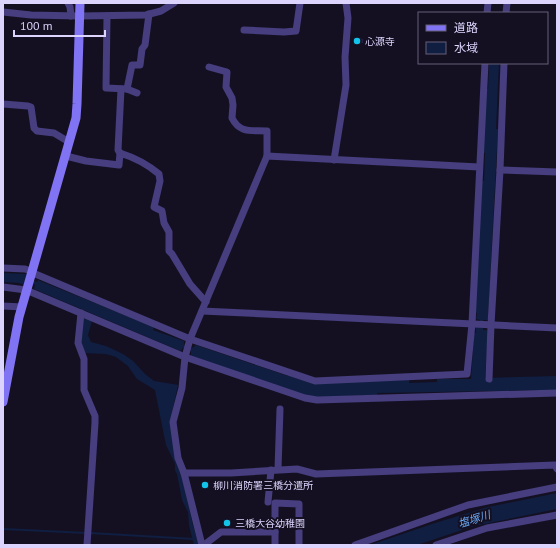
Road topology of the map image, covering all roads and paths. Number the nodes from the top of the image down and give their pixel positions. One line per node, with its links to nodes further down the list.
1 (68, 3): 8 (street)
2 (80, 3): 8 (street)
3 (174, 3): 7 (street)
4 (300, 3): 10 (street)
5 (346, 3): 21 (street)
6 (3, 12): 8 (street)
7 (149, 14): 9 (street); 14 (street)
8 (75, 16): 9 (street); 17 (street)
9 (107, 16): 14 (street)
10 (244, 30)
11 (485, 64): 22 (street)
12 (504, 64): 23 (street)
13 (209, 67): 20 (street)
14 (124, 89): 15 (street); 18 (street)
15 (136, 93)
16 (3, 104): 17 (street)
17 (70, 142): 19 (street)
18 (120, 153): 19 (street); 29 (street)
19 (66, 156): 26 (street)
20 (267, 156): 21 (street); 29 (street)
21 (334, 160): 22 (street)
22 (479, 167): 34 (street)
23 (500, 170): 24 (street); 35 (street)
24 (557, 172)
25 (3, 268): 26 (street)
26 (32, 274): 28 (street); 37 (street)
27 (3, 287): 28 (street)
28 (28, 289): 31 (street); 33 (street)
29 (206, 302): 32 (street)
30 (3, 306): 31 (street)
31 (22, 307): 41 (street)
32 (202, 311): 34 (street); 37 (street)
33 (81, 313): 38 (street); 50 (street)
34 (472, 324): 35 (street); 37 (street)
35 (491, 325): 36 (street); 39 (street)
36 (557, 328)
37 (190, 339): 38 (street)
38 (185, 357): 40 (street); 45 (street)
39 (490, 379)
40 (557, 393)
41 (3, 402)
42 (280, 409): 44 (street)
43 (557, 469): 44 (street)
44 (274, 470): 45 (street); 47 (street)
45 (184, 473): 51 (street)
46 (557, 487): 54 (street)
47 (268, 502)
48 (557, 515): 55 (street)
49 (275, 532): 51 (street); 52 (street); 53 (street)
50 (87, 545)
51 (203, 545)
52 (275, 545)
53 (299, 545)
54 (355, 545)
55 (436, 545)

